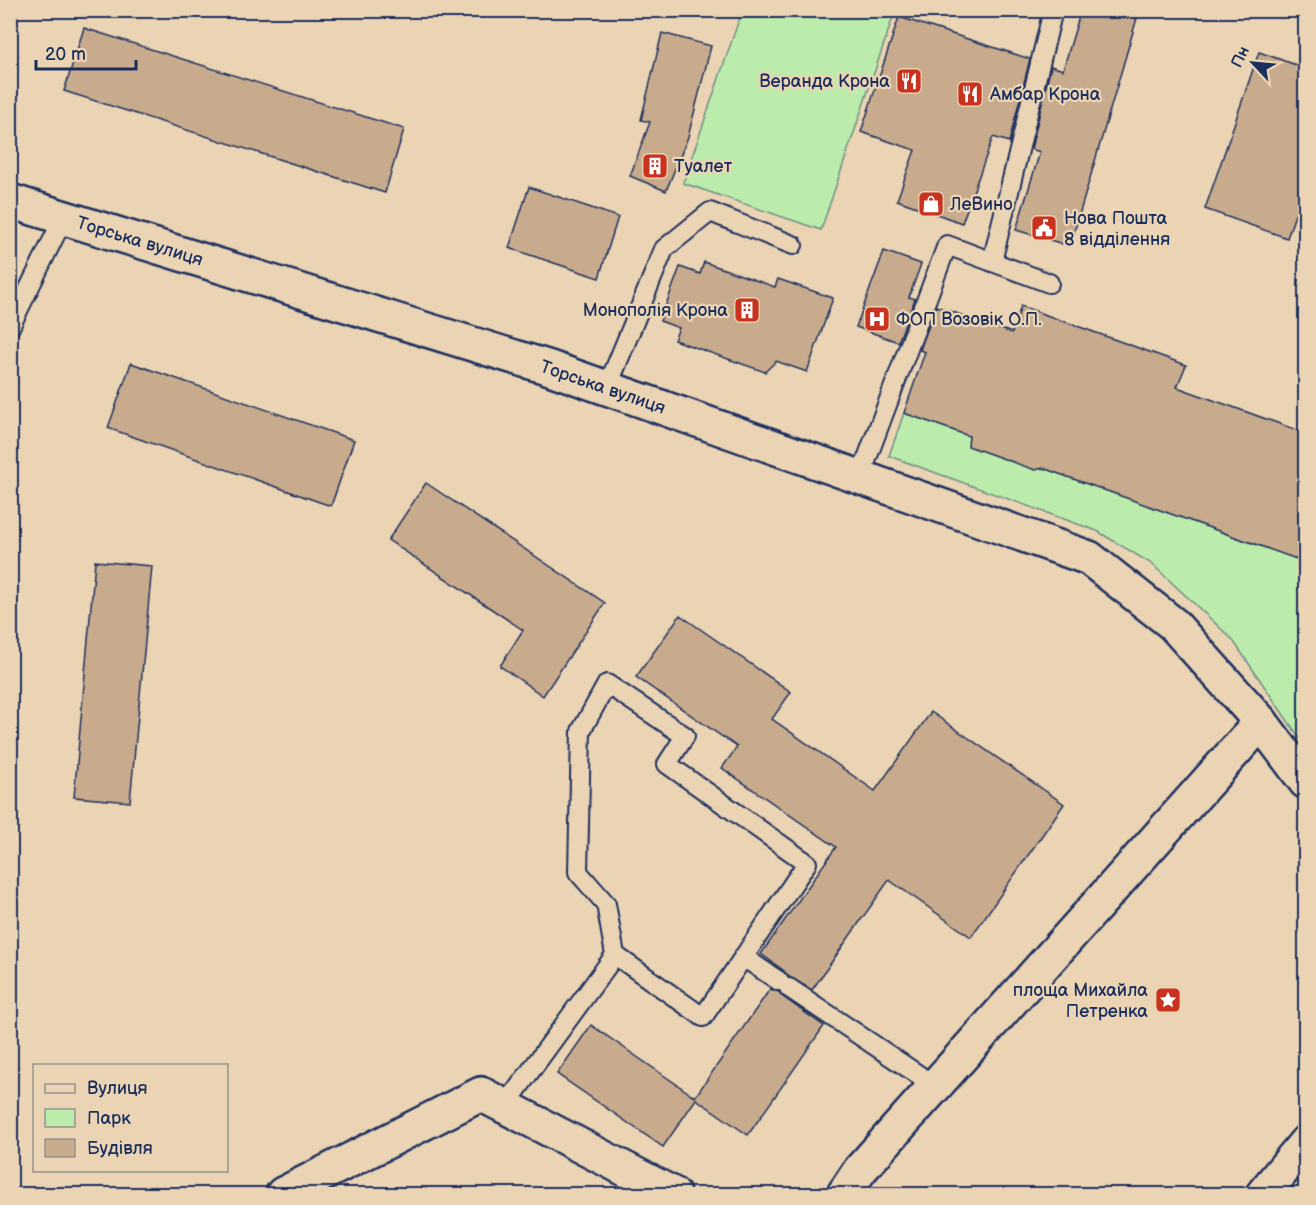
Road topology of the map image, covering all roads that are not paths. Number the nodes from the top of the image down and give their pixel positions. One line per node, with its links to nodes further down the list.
1 (1053, 10): 5 (lane)
2 (10, 201): 3 (main road, Торська вулиця)
3 (64, 217): 7 (lane); 8 (main road, Торська вулиця)
4 (793, 245): 8 (lane)
5 (992, 262): 6 (lane); 9 (lane)
6 (1049, 283)
7 (10, 327)
8 (607, 388): 9 (main road, Торська вулиця)
9 (860, 477): 10 (main road, Торська вулиця)
10 (1261, 722): 11 (main road, Торська вулиця); 14 (main road)
11 (1305, 782)
12 (615, 955): 13 (lane); 13 (lane); 15 (lane)
13 (743, 957): 14 (lane)
14 (935, 1086): 17 (main road)
15 (505, 1106): 18 (main road); 19 (main road)
16 (1305, 1142): 21 (main road)
17 (852, 1182): 20 (main road)
18 (283, 1194)
19 (673, 1194)
20 (831, 1194)
21 (1263, 1194)

